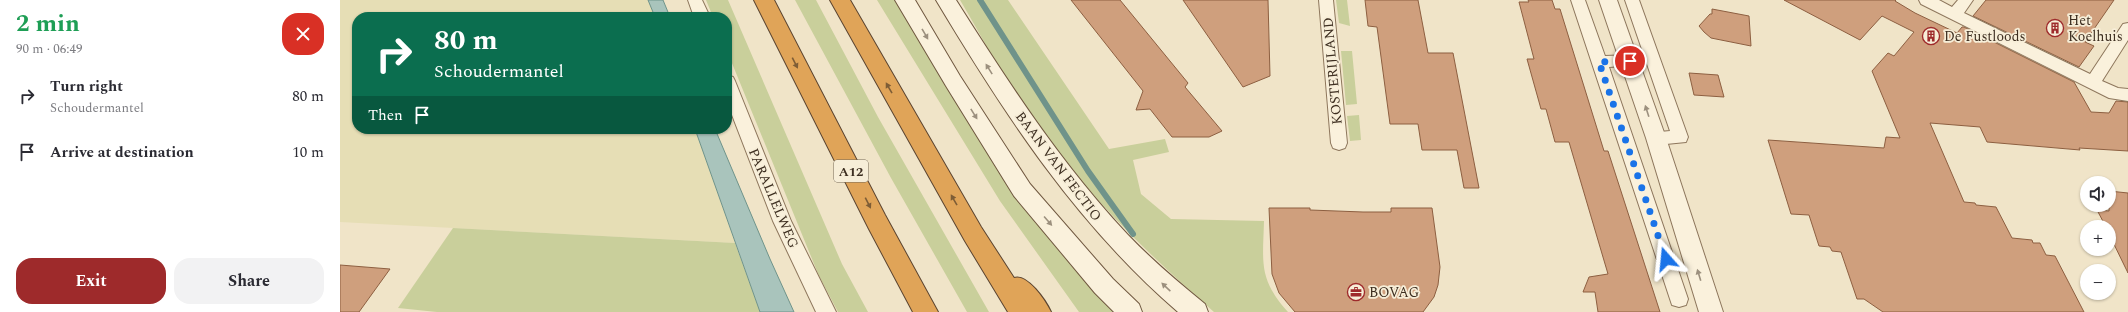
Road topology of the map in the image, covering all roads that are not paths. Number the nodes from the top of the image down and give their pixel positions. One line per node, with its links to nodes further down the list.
1 (695, 0): 12 (street)
2 (764, 0): 25 (highway, A12, one-way to 25)
3 (840, 0): 22 (highway, one-way to 3)
4 (905, 0): 28 (main road, one-way to 28)
5 (946, 0): 29 (main road, BAAN VAN FECTIO, one-way to 5)
6 (1326, 0): 21 (street, KOSTERIJLAND)
7 (1578, 0): 16 (street)
8 (1608, 0): 15 (street)
9 (1632, 0): 20 (street)
10 (1926, 0): 13 (street)
11 (1966, 0): 13 (street)
12 (700, 12)
13 (1955, 14): 17 (street)
14 (2128, 28): 17 (street)
15 (1630, 61): 16 (street); 20 (street, one-way to 15)
16 (1599, 62): 23 (street)
17 (2093, 82): 19 (street)
18 (732, 94): 24 (street, PARALLELWEG)
19 (2128, 95)
20 (1656, 138): 30 (street, one-way to 20)
21 (1339, 142)
22 (973, 234): 26 (highway); 27 (highway)
23 (1679, 299)
24 (826, 312)
25 (926, 312)
26 (1022, 312)
27 (1039, 312)
28 (1130, 312)
29 (1196, 312)
30 (1711, 312)

